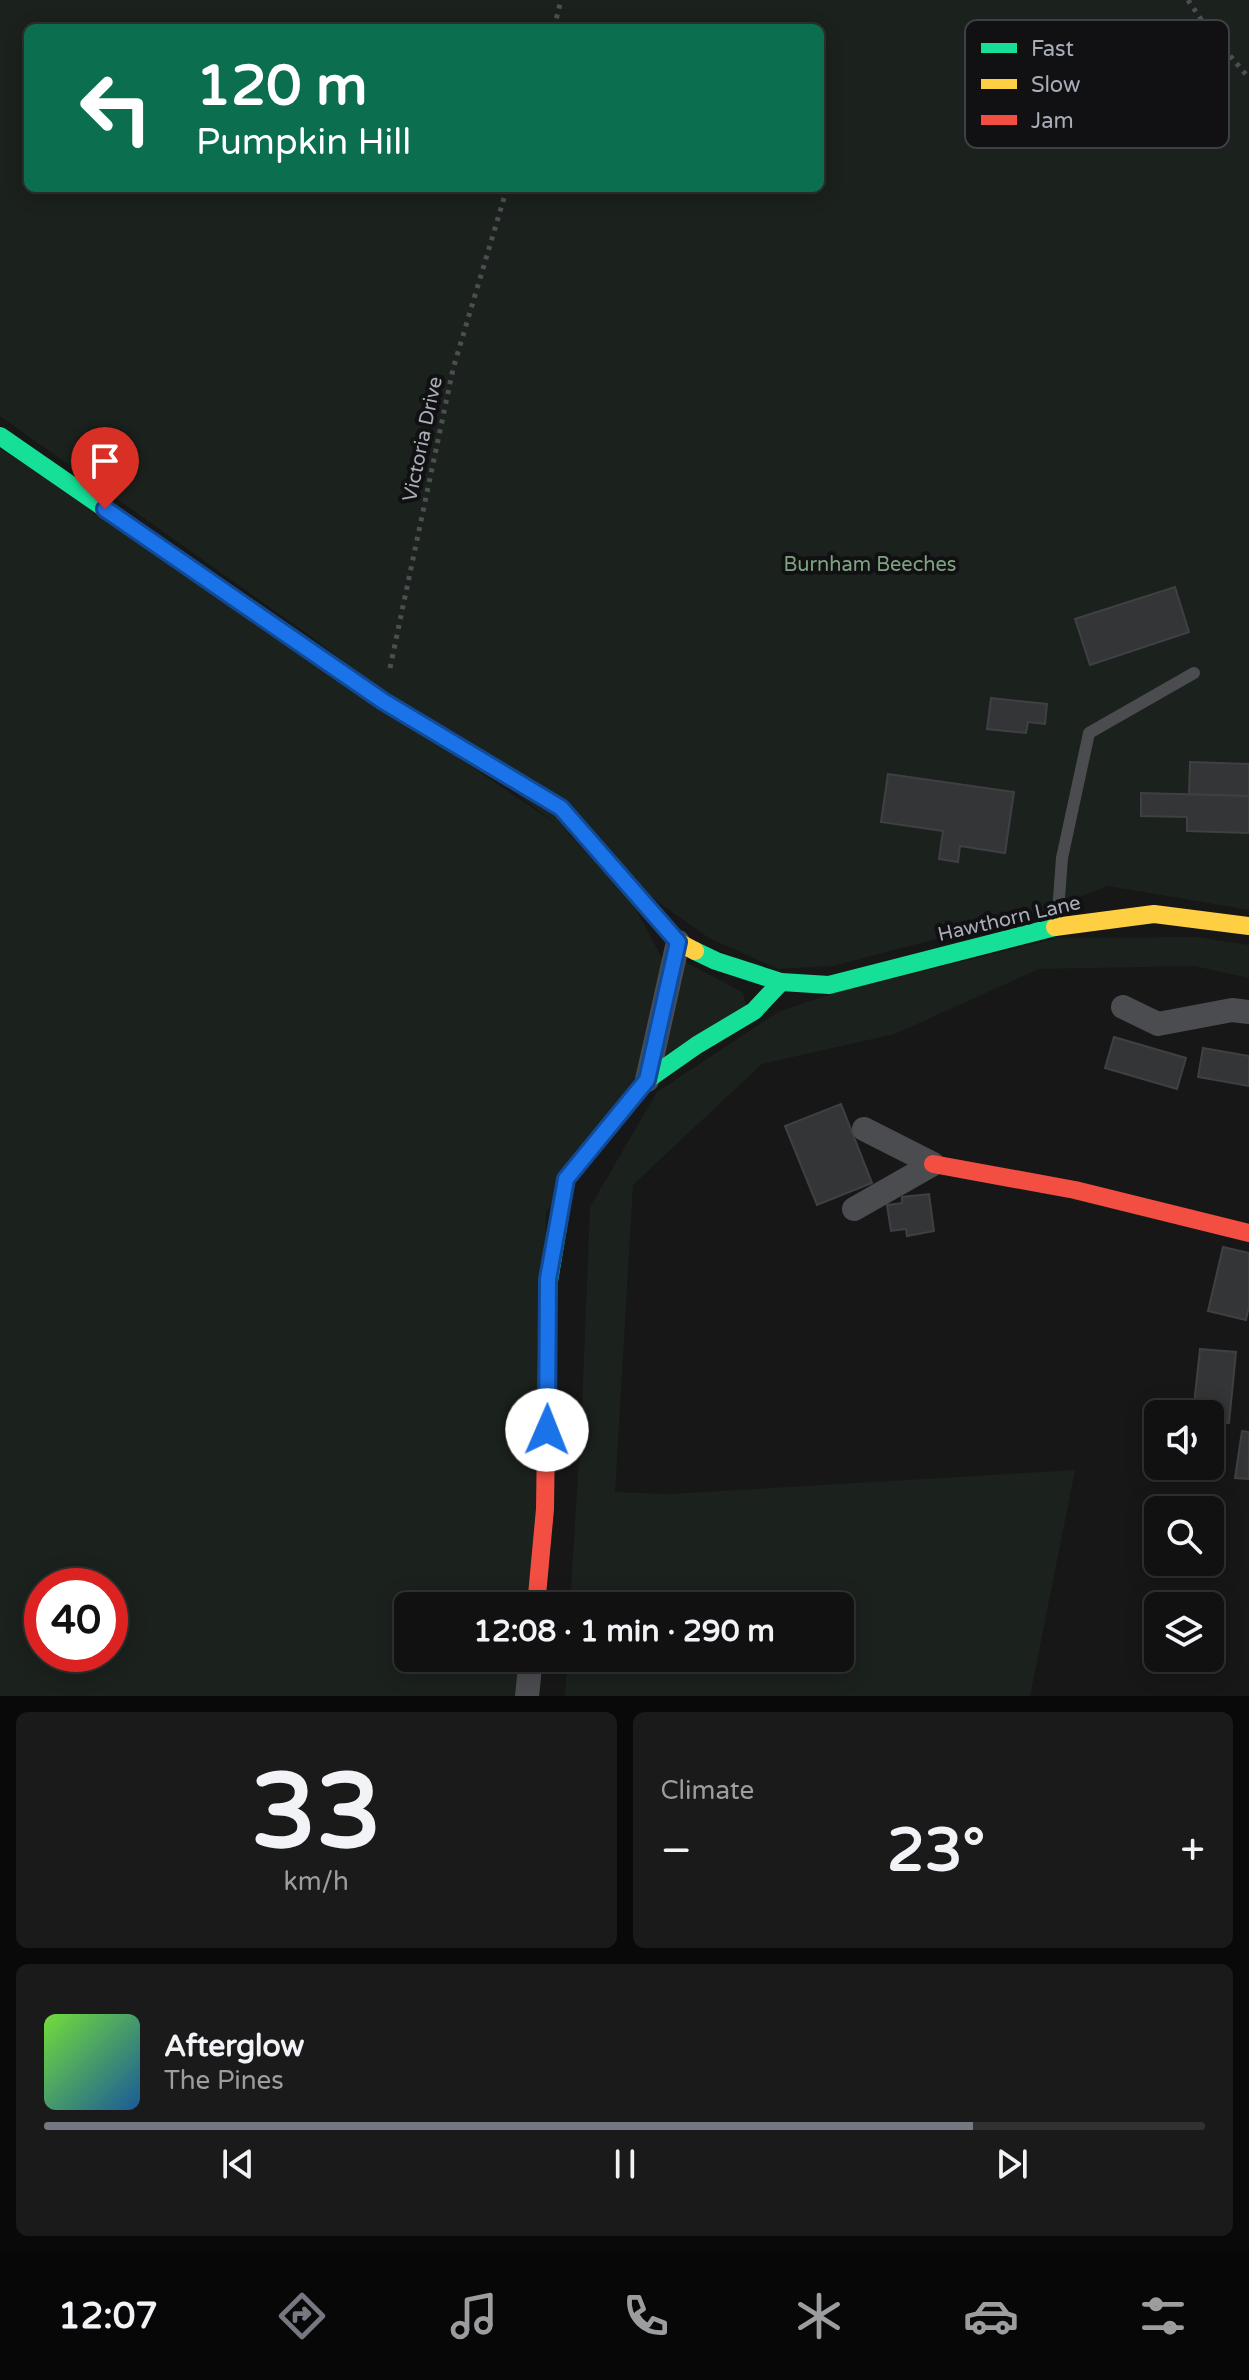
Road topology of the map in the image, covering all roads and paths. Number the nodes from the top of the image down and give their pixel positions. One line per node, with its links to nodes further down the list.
1 (561, 0): 4 (path)
2 (1188, 0): 3 (path)
3 (1202, 20)
4 (555, 24)
5 (1229, 54): 6 (path)
6 (1249, 78)
7 (506, 192): 10 (path, Victoria Drive)
8 (0, 436): 10 (street)
9 (1194, 673): 11 (lane)
10 (383, 701): 13 (street)
11 (1057, 926): 12 (street, Hawthorn Lane); 14 (street, Hawthorn Lane)
12 (1249, 926)
13 (678, 942): 14 (street, Hawthorn Lane); 17 (street)
14 (781, 982): 17 (street)
15 (1123, 1007): 16 (street)
16 (1249, 1012)
17 (647, 1080): 22 (street)
18 (864, 1129): 19 (street)
19 (933, 1164): 20 (street); 21 (street)
20 (854, 1209)
21 (1249, 1233)
22 (537, 1592)
23 (530, 1672): 24 (street)
24 (527, 1696)

